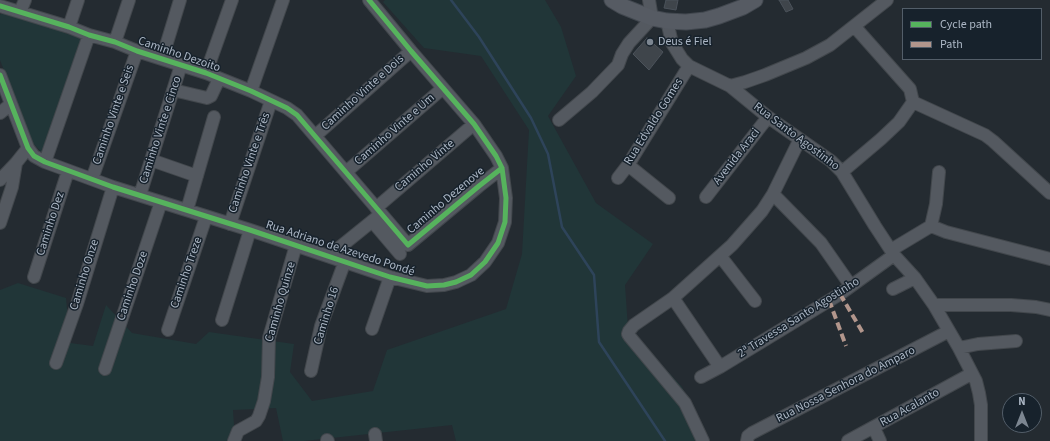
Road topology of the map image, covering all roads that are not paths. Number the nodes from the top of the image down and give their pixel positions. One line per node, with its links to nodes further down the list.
1 (24, 0): 13 (street)
2 (78, 0): 17 (street)
3 (129, 0): 19 (street)
4 (180, 0): 22 (street)
5 (232, 0): 25 (street)
6 (283, 0): 31 (street)
7 (369, 0): 21 (street, Rua Adriano de Azevedo Pondé)
8 (612, 0): 14 (main road)
9 (649, 0): 14 (street)
10 (755, 0): 15 (main road)
11 (887, 0): 16 (street)
12 (2, 9): 13 (street, Caminho Dezoito)
13 (20, 12): 17 (street, Caminho Dezoito)
14 (652, 18): 15 (main road); 38 (street)
15 (668, 21): 24 (street)
16 (854, 26): 28 (street); 33 (street)
17 (69, 27): 18 (street, Caminho Dezoito)
18 (89, 35): 19 (street, Caminho Dezoito); 44 (street)
19 (115, 42): 20 (street, Caminho Dezoito)
20 (137, 51): 22 (street, Caminho Dezoito); 54 (street, Caminho Vinte e Seis)
21 (411, 51): 29 (street, Rua Adriano de Azevedo Pondé); 40 (street, Caminho Vinte e Dois)
22 (162, 58): 23 (street, Caminho Dezoito)
23 (181, 65): 25 (street, Caminho Dezoito); 30 (street, Caminho Vinte e Cinco)
24 (689, 66): 28 (street, Rua Santo Agostinho); 46 (street, Rua Edvaldo Gomes)
25 (206, 73): 27 (street, Caminho Dezoito)
26 (0, 75): 34 (street)
27 (219, 79): 30 (street); 31 (street, Caminho Dezoito)
28 (730, 86): 37 (street, Rua Santo Agostinho)
29 (443, 88): 39 (street, Rua Adriano de Azevedo Pondé); 49 (street, Caminho Vinte e Um)
30 (173, 90): 43 (street, Caminho Vinte e Cinco)
31 (251, 92): 32 (street, Caminho Dezoito)
32 (271, 101): 40 (street, Caminho Dezoito); 67 (street, Caminho Vinte e Três)
33 (913, 102): 50 (street); 57 (street)
34 (11, 104): 35 (street); 42 (street)
35 (0, 112)
36 (214, 117): 52 (street)
37 (768, 117): 41 (street, Rua Santo Agostinho); 60 (street, Avenida Araci)
38 (559, 120)
39 (474, 124): 47 (street, Rua Adriano de Azevedo Pondé); 64 (street, Caminho Vinte)
40 (315, 136): 49 (street, Caminho Dezoito)
41 (799, 141): 50 (street, Rua Santo Agostinho); 58 (street)
42 (28, 148): 44 (street, Rua Adriano de Azevedo Pondé); 45 (street)
43 (151, 160): 52 (street); 59 (street, Caminho Vinte e Cinco)
44 (45, 162): 48 (street, Rua Adriano de Azevedo Pondé)
45 (16, 163): 55 (street); 66 (street)
46 (628, 165): 53 (street, Rua Edvaldo Gomes); 61 (street)
47 (502, 168): 70 (street, Caminho Dezenove); 79 (street, Rua Adriano de Azevedo Pondé)
48 (68, 171): 54 (street, Rua Adriano de Azevedo Pondé); 78 (street, Caminho Dez)
49 (346, 172): 64 (street, Caminho Dezoito)
50 (842, 172): 72 (street, Rua Santo Agostinho)
51 (939, 172): 68 (street)
52 (197, 176): 63 (street)
53 (618, 178)
54 (92, 179): 56 (street, Rua Adriano de Azevedo Pondé)
55 (0, 180)
56 (113, 187): 59 (street, Rua Adriano de Azevedo Pondé); 93 (street, Caminho Onze)
57 (1050, 193)
58 (773, 194): 75 (street); 81 (street)
59 (140, 195): 62 (street, Rua Adriano de Azevedo Pondé)
60 (706, 197)
61 (669, 198)
62 (161, 202): 63 (street, Rua Adriano de Azevedo Pondé); 95 (street, Caminho Doze)
63 (187, 210): 65 (street, Rua Adriano de Azevedo Pondé)
64 (376, 214): 70 (street, Caminho Dezoito); 73 (street); 74 (street, Caminho Vinte)
65 (206, 216): 67 (street, Rua Adriano de Azevedo Pondé); 89 (street, Caminho Treze)
66 (0, 223)
67 (230, 224): 69 (street, Rua Adriano de Azevedo Pondé)
68 (930, 226): 72 (street, 2ª Travessa Santo Agostinho); 76 (street)
69 (250, 230): 71 (street, Rua Adriano de Azevedo Pondé); 87 (street)
70 (404, 242)
71 (296, 245): 74 (street, Rua Adriano de Azevedo Pondé); 100 (street, Caminho Quinze)
72 (893, 252): 80 (street, Rua Santo Agostinho); 81 (street, 2ª Travessa Santo Agostinho)
73 (400, 254)
74 (329, 256): 77 (street, Rua Adriano de Azevedo Pondé)
75 (721, 257): 83 (street); 84 (street)
76 (1050, 259)
77 (345, 261): 79 (street, Rua Adriano de Azevedo Pondé); 96 (street, Caminho 16)
78 (34, 277)
79 (390, 277): 88 (street)
80 (915, 278): 82 (street); 85 (street, Rua Santo Agostinho)
81 (851, 286): 94 (street, 2ª Travessa Santo Agostinho)
82 (892, 290)
83 (673, 298): 94 (street); 101 (street)
84 (754, 301)
85 (934, 305): 86 (street); 90 (street, Rua Santo Agostinho)
86 (1050, 310)
87 (222, 320)
88 (372, 329)
89 (168, 330)
90 (949, 331): 92 (street, Rua Santo Agostinho); 102 (street, Rua Nossa Senhora do Amparo)
91 (1016, 341): 92 (street)
92 (959, 348): 97 (street, Rua Santo Agostinho)
93 (56, 363)
94 (720, 367): 98 (street, 2ª Travessa Santo Agostinho)
95 (105, 369)
96 (311, 371)
97 (972, 374): 99 (street, Rua Acalanto); 105 (street, Rua Santo Agostinho)
98 (701, 377)
99 (874, 428): 103 (street, Rua Acalanto); 104 (street)
100 (234, 441)
101 (703, 441)
102 (747, 441)
103 (848, 441)
104 (880, 441)
105 (981, 441)

